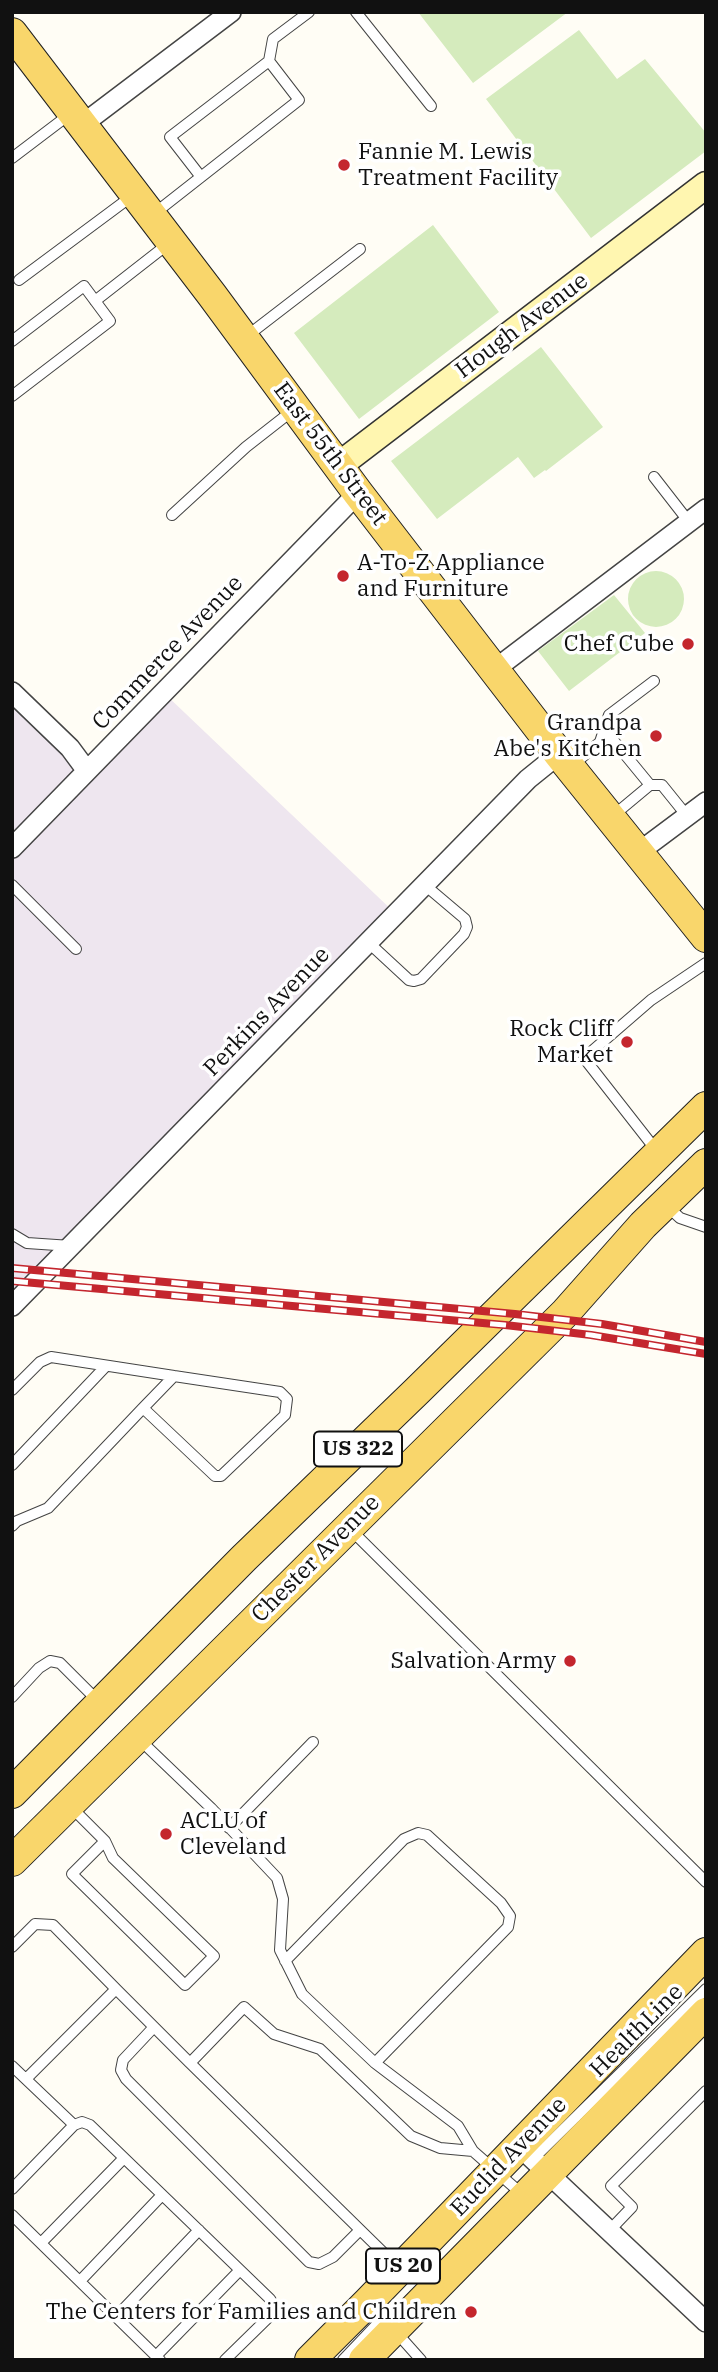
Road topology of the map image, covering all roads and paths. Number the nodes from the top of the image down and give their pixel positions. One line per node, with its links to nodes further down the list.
1 (231, 12): 7 (street)
2 (309, 12): 5 (lane)
3 (356, 12): 6 (lane)
4 (12, 33): 7 (main road, East 55th Street)
5 (269, 61): 9 (lane); 9 (lane)
6 (431, 106)
7 (78, 118): 8 (lane); 11 (main road, East 55th Street)
8 (12, 158)
9 (201, 177): 11 (lane)
10 (706, 185): 20 (street, Hough Avenue)
11 (143, 204): 12 (main road, East 55th Street); 14 (lane)
12 (171, 241): 15 (lane); 16 (main road, East 55th Street)
13 (360, 249): 16 (lane)
14 (19, 280)
15 (94, 301): 17 (lane); 18 (lane)
16 (244, 338): 19 (main road, East 55th Street)
17 (12, 341)
18 (12, 396)
19 (296, 408): 20 (main road, East 55th Street); 24 (lane)
20 (338, 466): 22 (main road, East 55th Street)
21 (653, 477): 25 (lane)
22 (358, 493): 26 (main road, East 55th Street); 31 (street, Commerce Avenue)
23 (706, 509): 25 (street)
24 (172, 515)
25 (689, 522): 26 (street)
26 (494, 670): 30 (main road, East 55th Street)
27 (654, 681): 29 (lane)
28 (12, 692): 31 (street)
29 (604, 729): 30 (lane); 32 (lane)
30 (564, 761): 35 (main road, East 55th Street); 39 (street, Perkins Avenue)
31 (87, 771): 36 (street, Commerce Avenue)
32 (650, 785): 34 (lane); 35 (lane)
33 (706, 802): 34 (street)
34 (687, 816): 37 (street)
35 (611, 817): 37 (main road, East 55th Street)
36 (12, 848)
37 (639, 852): 40 (main road, East 55th Street)
38 (12, 885): 42 (lane)
39 (426, 886): 41 (street, Perkins Avenue); 41 (lane)
40 (706, 937)
41 (369, 943): 50 (street, Perkins Avenue)
42 (76, 949)
43 (706, 963): 45 (lane)
44 (706, 1107): 45 (main road, US 322)
45 (659, 1154): 60 (main road, US 322)
46 (706, 1164): 47 (main road, Chester Avenue / US 322)
47 (665, 1204): 48 (lane); 58 (main road, Chester Avenue / US 322)
48 (706, 1227)
49 (12, 1234): 50 (lane)
50 (72, 1246): 51 (street, Perkins Avenue)
51 (12, 1306)
52 (106, 1366): 53 (lane); 54 (lane); 56 (lane)
53 (174, 1376): 55 (lane); 55 (lane)
54 (12, 1390)
55 (144, 1408): 57 (lane)
56 (12, 1465)
57 (12, 1526)
58 (349, 1527): 61 (main road, Chester Avenue / US 322); 68 (lane)
59 (12, 1697): 60 (lane)
60 (101, 1704): 63 (main road, US 322)
61 (137, 1737): 64 (main road, Chester Avenue / US 322); 65 (lane)
62 (313, 1742): 65 (lane)
63 (12, 1793)
64 (69, 1805): 66 (lane); 67 (main road, Chester Avenue / US 322)
65 (229, 1828): 71 (lane)
66 (105, 1841): 66 (lane)
67 (12, 1861)
68 (706, 1882)
69 (12, 1947): 72 (lane)
70 (706, 1953): 84 (main road, Euclid Avenue / US 20)
71 (285, 1961): 77 (lane); 77 (lane)
72 (116, 1989): 75 (lane); 79 (lane)
73 (706, 1989): 84 (lane, HealthLine)
74 (706, 2012): 84 (main road, Euclid Avenue / US 20)
75 (154, 2027): 76 (lane); 91 (lane)
76 (190, 2063): 82 (lane); 91 (lane)
77 (375, 2063): 82 (lane)
78 (12, 2066): 79 (lane)
79 (26, 2079): 81 (lane)
80 (706, 2091): 92 (lane)
81 (74, 2125): 83 (lane); 86 (lane)
82 (473, 2151): 85 (lane)
83 (124, 2158): 87 (lane); 93 (lane)
84 (534, 2159): 85 (main road, Euclid Avenue / US 20); 88 (main road, Euclid Avenue / US 20); 92 (street)
85 (495, 2171): 88 (lane); 94 (main road, Euclid Avenue / US 20)
86 (12, 2189)
87 (162, 2195): 90 (lane); 96 (lane)
88 (524, 2195): 97 (main road, Euclid Avenue / US 20)
89 (12, 2215): 93 (lane)
90 (199, 2230): 95 (lane); 98 (lane)
91 (360, 2230): 94 (lane)
92 (610, 2230): 99 (street)
93 (41, 2243): 96 (lane)
94 (400, 2269): 103 (main road, Euclid Avenue / US 20)
95 (240, 2270): 101 (lane); 102 (lane)
96 (80, 2281): 98 (lane)
97 (436, 2286): 100 (main road, Euclid Avenue / US 20); 104 (lane)
98 (116, 2316): 101 (lane)
99 (706, 2322)
100 (394, 2329): 105 (main road, Euclid Avenue / US 20); 106 (lane)
101 (158, 2358)
102 (225, 2360)
103 (310, 2360)
104 (343, 2360)
105 (363, 2360)
106 (421, 2360)

